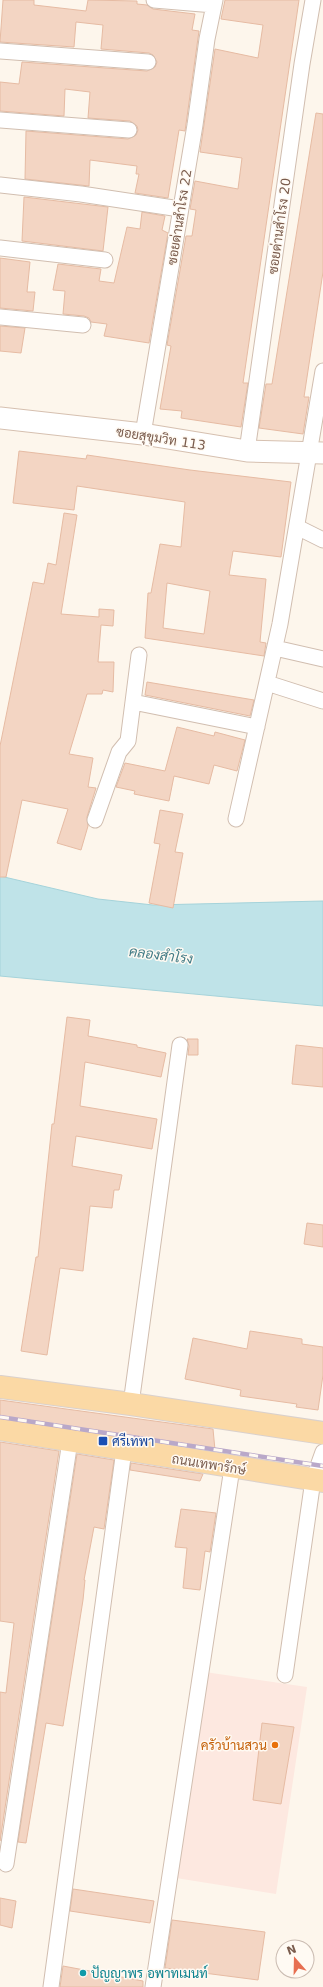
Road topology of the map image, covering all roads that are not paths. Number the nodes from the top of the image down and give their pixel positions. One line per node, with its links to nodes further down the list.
1 (154, 0): 3 (street)
2 (313, 0): 17 (street, ซอยด่านสำโรง 20)
3 (214, 2): 9 (street, ซอยด่านสำโรง 22)
4 (0, 51): 5 (street)
5 (148, 62)
6 (0, 120): 7 (street)
7 (129, 130)
8 (0, 185): 9 (street)
9 (180, 209): 16 (street, ซอยด่านสำโรง 22)
10 (0, 248): 11 (street)
11 (105, 260)
12 (0, 317): 13 (street)
13 (83, 325)
14 (323, 370): 18 (street)
15 (0, 418): 16 (main road, ซอยสุขุมวิท 113)
16 (143, 434): 17 (main road, ซอยสุขุมวิท 113)
17 (247, 451): 18 (main road, ซอยสุขุมวิท 113)
18 (316, 453): 19 (street)
19 (297, 527): 20 (street); 21 (street)
20 (323, 540)
21 (275, 648): 23 (street); 24 (street)
22 (139, 656): 26 (street)
23 (323, 659)
24 (267, 683): 25 (street); 27 (street)
25 (323, 701)
26 (133, 702): 27 (street); 29 (street)
27 (257, 727): 28 (street)
28 (236, 819)
29 (95, 820)
30 (180, 1045): 32 (street)
31 (0, 1387): 32 (main road)
32 (131, 1404): 34 (main road)
33 (0, 1429): 35 (main road, ถนนเทพารักษ์)
34 (323, 1434)
35 (70, 1441): 36 (main road, ถนนเทพารักษ์); 41 (street)
36 (124, 1450): 38 (main road, ถนนเทพารักษ์); 42 (street)
37 (323, 1452): 39 (street)
38 (232, 1468): 39 (main road, ถนนเทพารักษ์); 43 (street)
39 (318, 1480): 40 (street)
40 (285, 1675)
41 (6, 1864)
42 (51, 1987)
43 (153, 1987)

